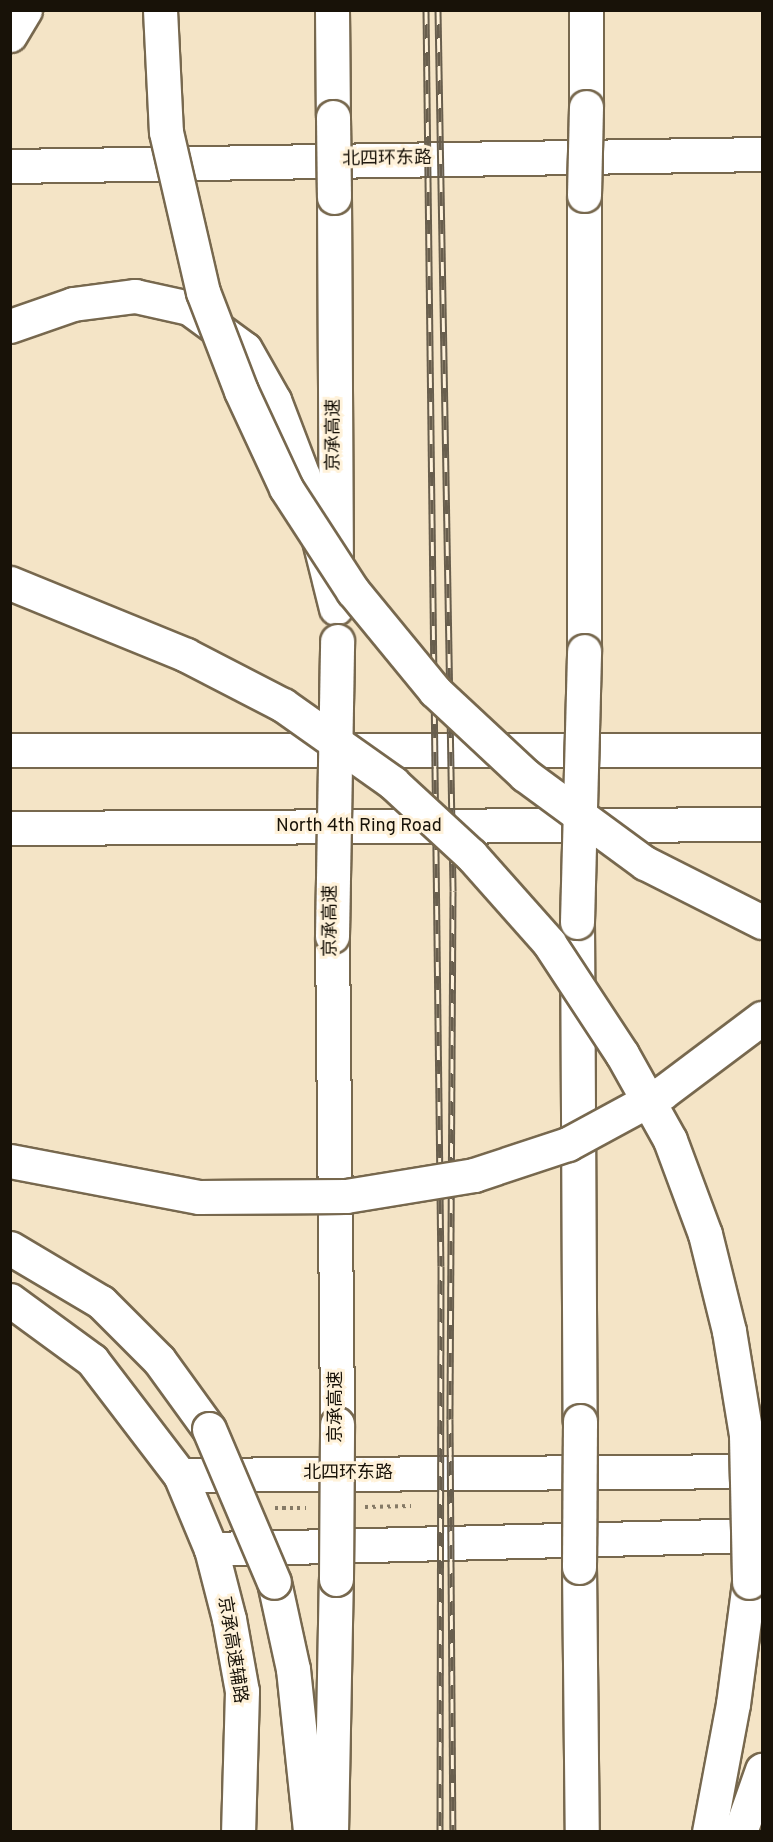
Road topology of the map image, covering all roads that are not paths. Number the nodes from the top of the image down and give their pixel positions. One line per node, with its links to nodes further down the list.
1 (25, 10): 5 (main road)
2 (160, 10): 15 (main road, bridge)
3 (332, 10): 10 (main road, 京承高速, bridge)
4 (586, 10): 28 (main road, bridge)
5 (10, 35)
6 (762, 154): 7 (main road, 北四环东路)
7 (10, 166)
8 (10, 326): 10 (main road)
9 (10, 583): 29 (main road, bridge)
10 (336, 608): 27 (main road, 京承高速, bridge)
11 (10, 750): 12 (main road)
12 (762, 750)
13 (762, 824): 14 (main road, North 4th Ring Road)
14 (10, 828)
15 (762, 922)
16 (762, 1018): 17 (main road, bridge)
17 (10, 1161)
18 (10, 1248): 26 (main road, bridge)
19 (10, 1300): 21 (main road)
20 (762, 1471): 21 (main road, 北四环东路)
21 (180, 1475): 23 (main road, 京承高速辅路)
22 (762, 1535): 23 (main road)
23 (211, 1549): 25 (main road, 京承高速辅路)
24 (762, 1770): 30 (main road)
25 (238, 1832)
26 (310, 1832)
27 (331, 1832)
28 (582, 1832)
29 (710, 1832)
30 (740, 1832)

